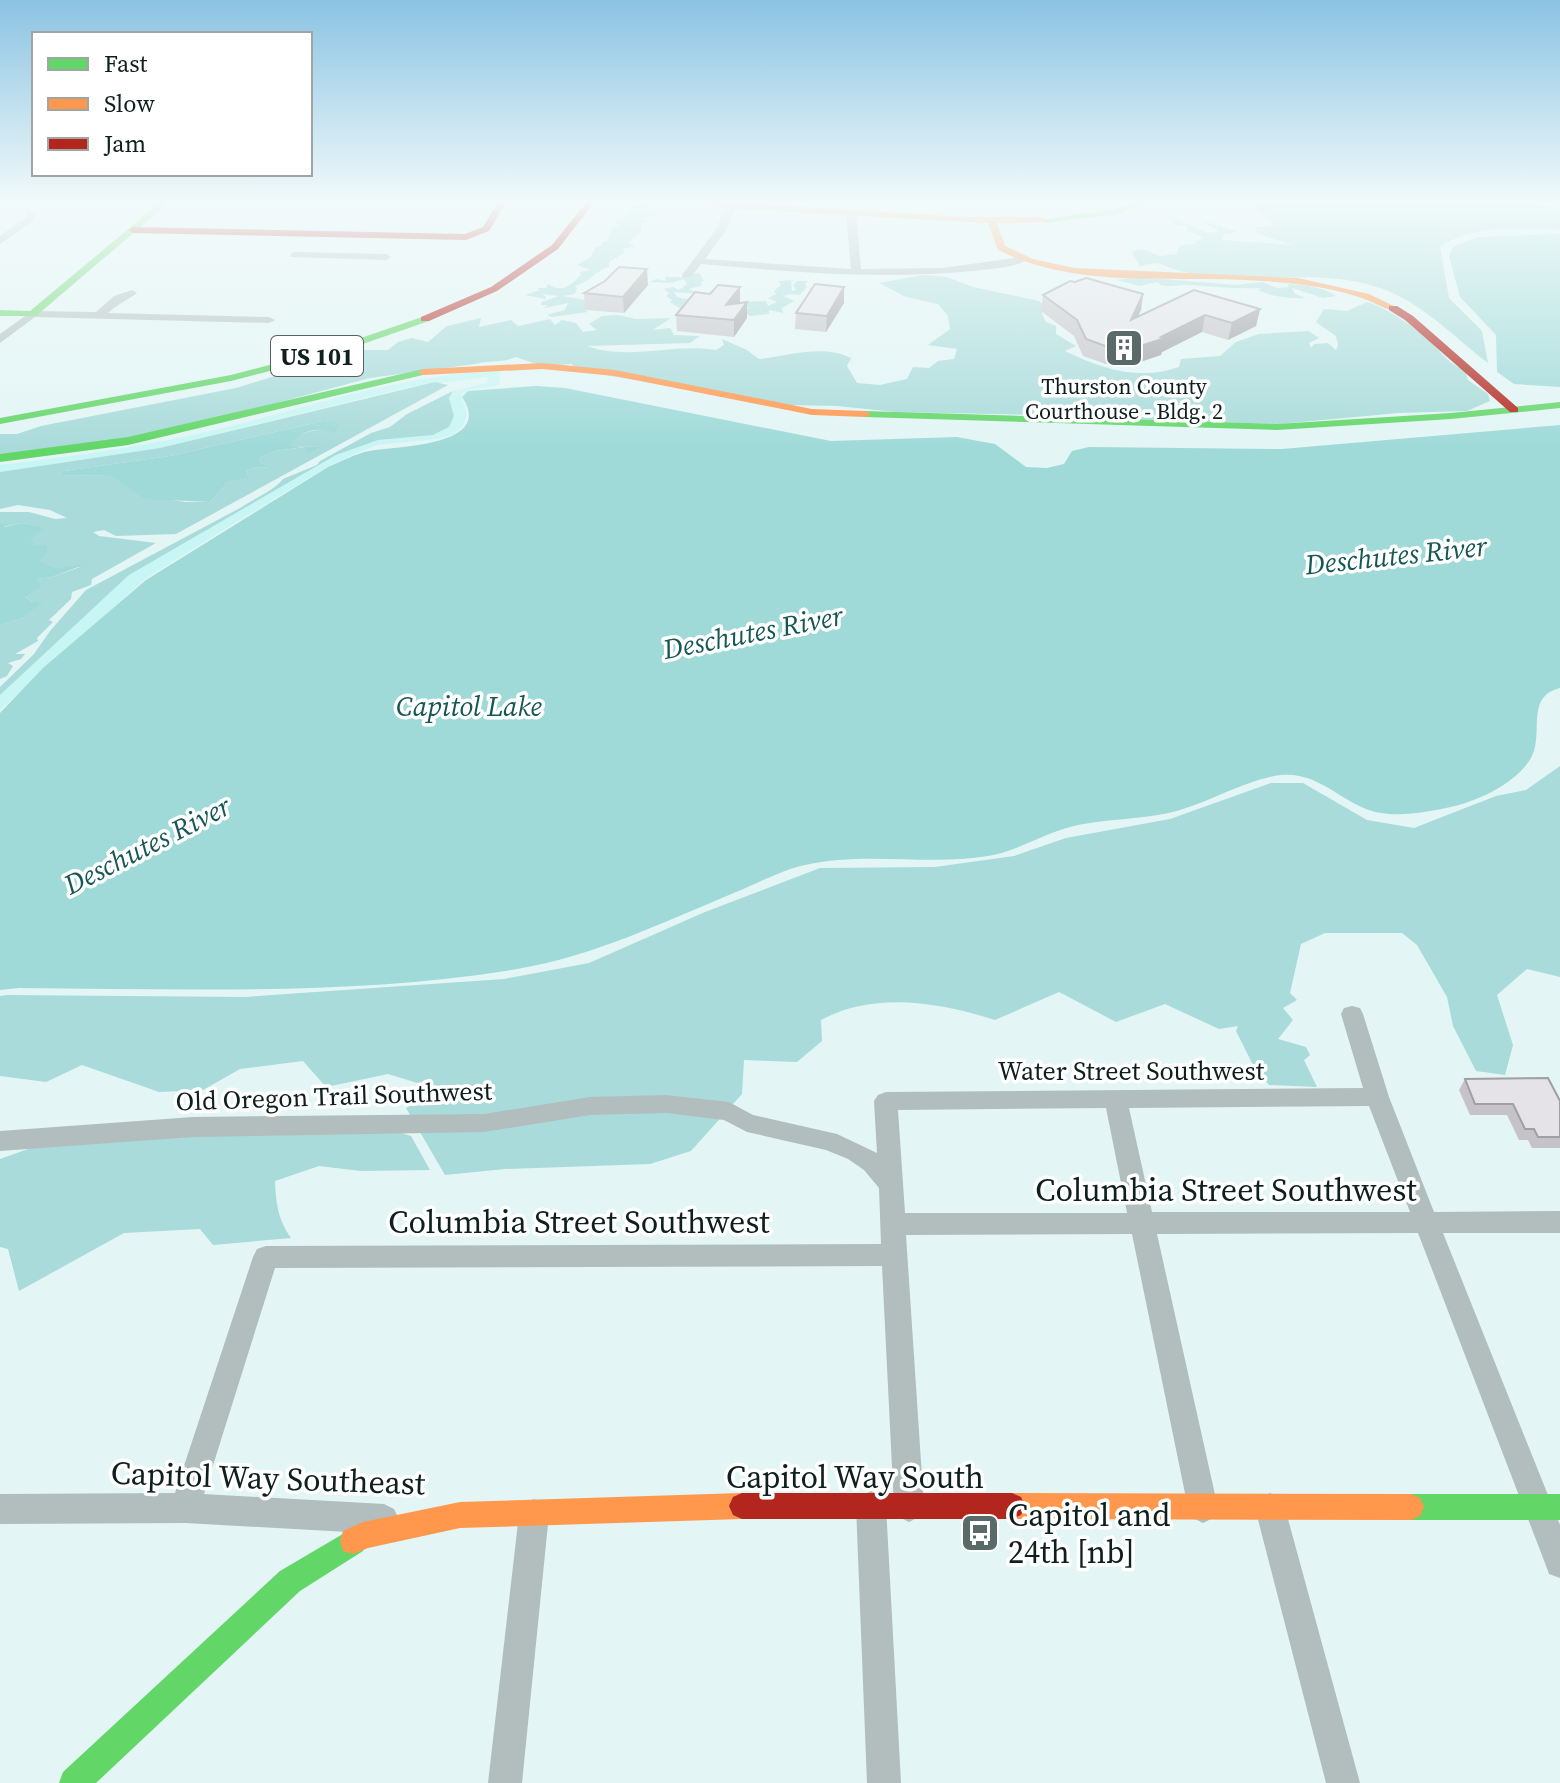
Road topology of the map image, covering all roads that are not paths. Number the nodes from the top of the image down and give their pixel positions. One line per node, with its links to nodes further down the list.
1 (69, 283): 7 (main road)
2 (497, 283): 14 (main road, US 101)
3 (1317, 283): 13 (main road)
4 (457, 284): 11 (main road, US 101)
5 (132, 293): 8 (street)
6 (0, 313): 7 (main road)
7 (32, 314): 8 (street); 10 (street)
8 (98, 316): 9 (street)
9 (269, 320)
10 (0, 340)
11 (31, 396)
12 (1560, 405): 13 (main road)
13 (1514, 410): 15 (main road)
14 (0, 421)
15 (0, 458)
16 (1352, 1014): 17 (street)
17 (1377, 1097): 18 (street, Water Street Southwest); 23 (street)
18 (1115, 1098): 20 (street, Water Street Southwest); 24 (street)
19 (0, 1141): 20 (street, Old Oregon Trail Southwest)
20 (888, 1182): 22 (street)
21 (1560, 1222): 23 (street, Columbia Street Southwest)
22 (891, 1224): 24 (street, Columbia Street Southwest); 25 (street)
23 (1427, 1224): 24 (street, Columbia Street Southwest); 28 (street)
24 (1145, 1225): 30 (street)
25 (893, 1255): 27 (street); 29 (street, Columbia Street Southwest)
26 (871, 1506): 27 (main road, Capitol Way South); 33 (main road, Capitol Way South); 38 (street)
27 (909, 1507): 30 (main road, Capitol Way South)
28 (1549, 1507): 31 (main road, Capitol Way South); 35 (street)
29 (185, 1508): 32 (street, Capitol Way Southeast); 34 (street, Capitol Way Southeast)
30 (1203, 1508): 31 (main road, Capitol Way South)
31 (1270, 1508): 39 (street)
32 (0, 1509)
33 (534, 1514): 34 (main road, Capitol Way Southeast); 37 (street)
34 (428, 1521): 36 (main road)
35 (1560, 1563)
36 (74, 1783)
37 (505, 1783)
38 (884, 1783)
39 (1343, 1783)

